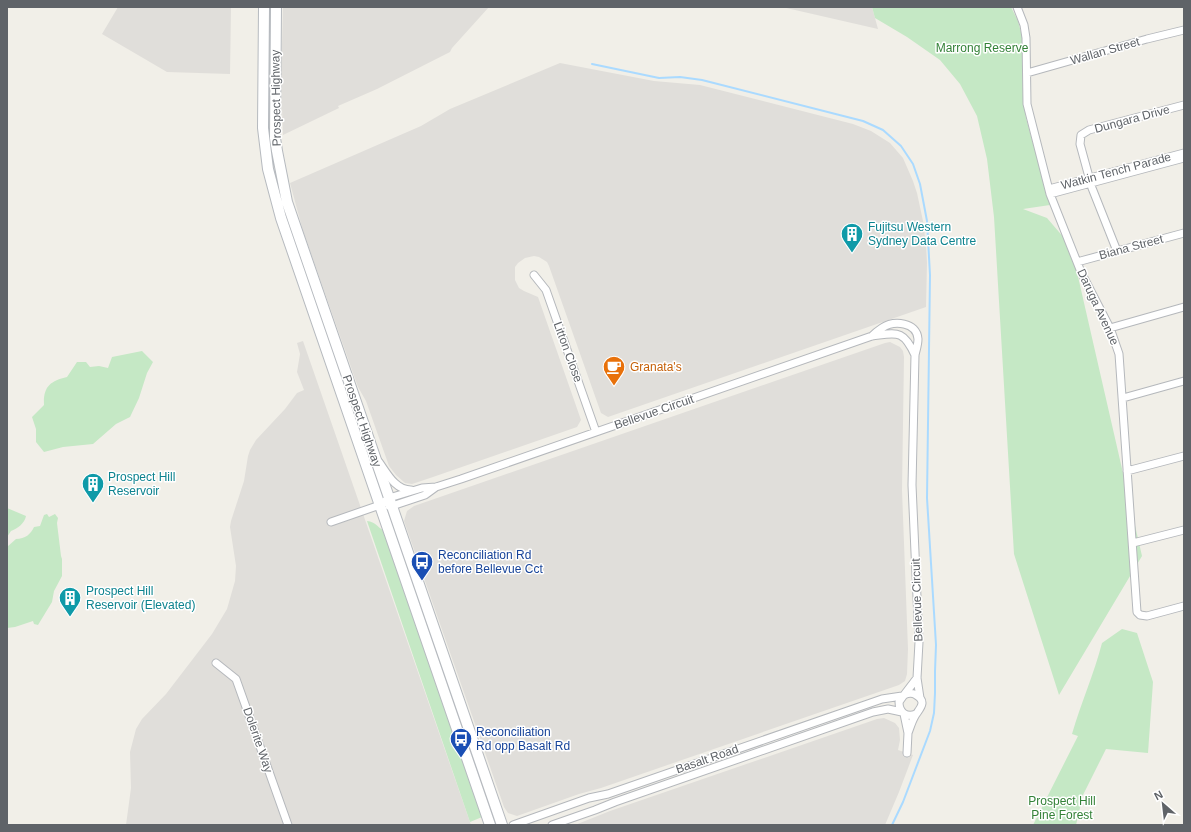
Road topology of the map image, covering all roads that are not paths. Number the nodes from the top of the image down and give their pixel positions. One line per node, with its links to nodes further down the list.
1 (264, 7): 28 (main road, Prospect Highway)
2 (276, 7): 22 (main road, Prospect Highway)
3 (1017, 7): 5 (street, Daruga Avenue)
4 (1184, 30): 5 (street, Wallan Street)
5 (1027, 73): 10 (street, Daruga Avenue)
6 (1184, 105): 9 (street, Dungara Drive)
7 (1184, 153): 9 (street, Watkin Tench Parade)
8 (1184, 158): 9 (street, Watkin Tench Parade)
9 (1090, 180): 10 (street, Watkin Tench Parade); 12 (street)
10 (1050, 191): 13 (street, Daruga Avenue)
11 (1184, 233): 12 (street, Biana Street)
12 (1117, 251): 13 (street, Biana Street)
13 (1077, 262): 16 (street, Daruga Avenue)
14 (534, 275): 21 (street, Litton Close)
15 (1184, 307): 16 (street)
16 (1110, 328): 20 (street, Daruga Avenue)
17 (872, 336): 18 (street, Bellevue Circuit); 18 (street, Bellevue Circuit); 21 (street, Bellevue Circuit)
18 (915, 355): 34 (street, Bellevue Circuit)
19 (1184, 382): 20 (street)
20 (1122, 398): 24 (street, Daruga Avenue)
21 (596, 432): 25 (street, Bellevue Circuit)
22 (374, 455): 26 (street); 27 (main road, Prospect Highway)
23 (1184, 456): 24 (street)
24 (1127, 471): 31 (street, Daruga Avenue)
25 (436, 487): 26 (street, Bellevue Circuit); 27 (street, Bellevue Circuit)
26 (415, 490): 27 (street, Bellevue Circuit)
27 (391, 502): 28 (street, Bellevue Circuit); 45 (main road, Prospect Highway)
28 (380, 505): 29 (street, Bellevue Circuit); 44 (main road, Prospect Highway)
29 (330, 522)
30 (1184, 530): 31 (street)
31 (1133, 543): 32 (street, Daruga Avenue)
32 (1184, 606)
33 (216, 663): 43 (street, Dolerite Way)
34 (917, 678): 35 (street); 36 (street, Bellevue Circuit)
35 (903, 696): 36 (street); 37 (street); 41 (street, Basalt Road)
36 (920, 698): 38 (street)
37 (903, 713): 38 (street); 39 (street); 42 (street, Basalt Road)
38 (916, 714): 39 (street)
39 (908, 734): 40 (street)
40 (906, 753)
41 (646, 780): 42 (street); 46 (street, Basalt Road)
42 (649, 790): 47 (street, Basalt Road)
43 (288, 825)
44 (490, 825)
45 (502, 825)
46 (513, 825)
47 (552, 825)

